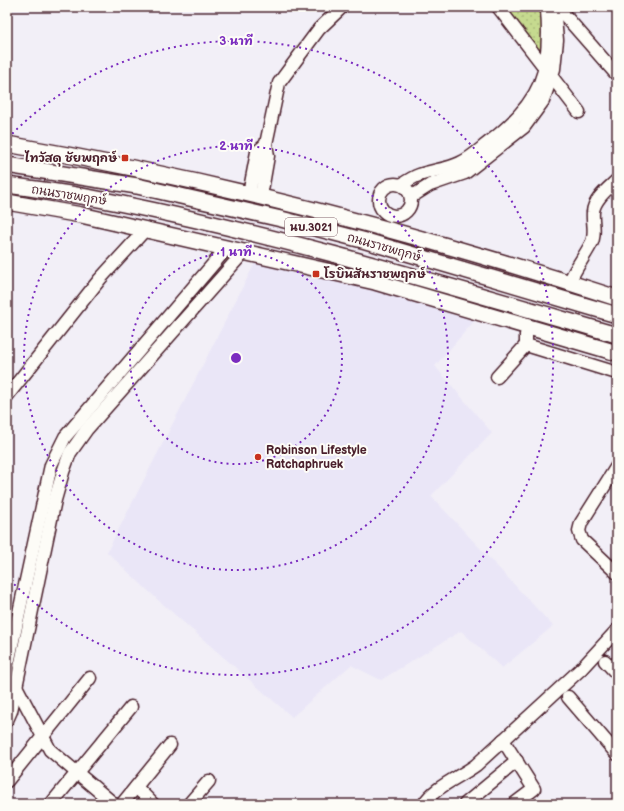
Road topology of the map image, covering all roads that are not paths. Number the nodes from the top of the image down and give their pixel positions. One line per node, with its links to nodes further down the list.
1 (342, 7): 12 (street)
2 (498, 7): 4 (street)
3 (550, 7): 4 (street); 5 (street)
4 (548, 73): 6 (street); 11 (street); 13 (street)
5 (617, 75)
6 (579, 112)
7 (7, 144): 12 (main road, ถนนราชพฤกษ์ / นบ.3021)
8 (7, 165): 25 (main road, ถนนราชพฤกษ์ / นบ.3021)
9 (617, 180): 22 (street)
10 (7, 185): 23 (main road, ถนนราชพฤกษ์ / นบ.3021)
11 (401, 185): 13 (street); 15 (street)
12 (255, 195): 16 (main road, ถนนราชพฤกษ์ / นบ.3021)
13 (411, 197): 15 (street)
14 (7, 199): 17 (main road, ถนนราชพฤกษ์)
15 (382, 209): 16 (street)
16 (370, 224): 20 (main road, ถนนราชพฤกษ์ / นบ.3021)
17 (145, 230): 18 (main road, ถนนราชพฤกษ์); 32 (street)
18 (226, 249): 19 (main road, ถนนราชพฤกษ์); 33 (street)
19 (243, 253): 21 (main road, ถนนราชพฤกษ์); 33 (street)
20 (542, 275): 22 (main road, ถนนราชพฤกษ์ / นบ.3021); 25 (main road)
21 (375, 282): 23 (main road); 26 (main road, ถนนราชพฤกษ์)
22 (569, 283): 24 (main road, ถนนราชพฤกษ์ / นบ.3021)
23 (488, 296): 27 (main road, ถนนราชพฤกษ์ / นบ.3021)
24 (617, 296)
25 (613, 314)
26 (528, 328): 28 (street); 29 (main road, ถนนราชพฤกษ์)
27 (617, 334)
28 (526, 345): 30 (street); 31 (street)
29 (617, 353)
30 (617, 373)
31 (497, 377)
32 (7, 396)
33 (83, 425): 38 (street); 41 (street)
34 (617, 466): 35 (street)
35 (617, 573)
36 (617, 630): 46 (street)
37 (605, 660): 39 (street)
38 (7, 668)
39 (617, 674)
40 (90, 678): 45 (street)
41 (16, 686): 44 (street); 45 (street)
42 (568, 697): 48 (street)
43 (131, 707): 50 (street)
44 (7, 720)
45 (43, 737): 50 (street); 51 (street)
46 (503, 740): 49 (street); 59 (street)
47 (170, 745): 53 (street)
48 (617, 754)
49 (517, 762): 60 (street); 61 (street)
50 (76, 773): 54 (street); 55 (street)
51 (7, 781)
52 (209, 781): 58 (street)
53 (136, 787): 56 (street); 57 (street)
54 (51, 804)
55 (114, 804)
56 (122, 804)
57 (153, 804)
58 (189, 804)
59 (424, 804)
60 (465, 804)
61 (514, 804)

